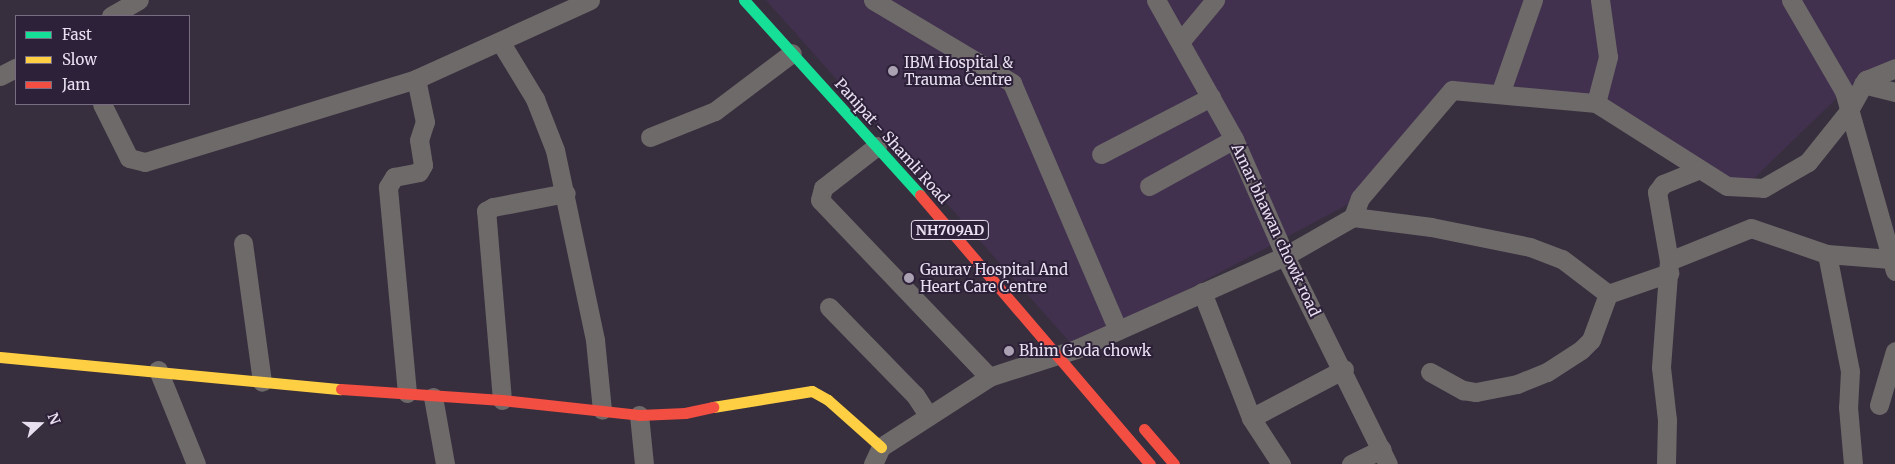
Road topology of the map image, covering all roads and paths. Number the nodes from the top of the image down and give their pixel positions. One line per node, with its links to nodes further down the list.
1 (139, 0): 10 (street)
2 (590, 0): 12 (street)
3 (744, 0): 13 (main road, Panipat - Shamli Road / NH709AD)
4 (874, 0): 41 (street)
5 (1156, 0): 11 (street, Amar bhawan chowk road)
6 (1216, 0): 11 (street)
7 (1533, 0): 20 (street)
8 (1600, 0): 22 (street)
9 (1791, 0): 24 (street)
10 (113, 15)
11 (1180, 42): 21 (street, Amar bhawan chowk road)
12 (501, 43): 17 (street); 31 (street)
13 (792, 53): 25 (street); 27 (main road, Panipat - Shamli Road / NH709AD)
14 (15, 68): 16 (street)
15 (1895, 68): 18 (street)
16 (0, 76)
17 (416, 79): 23 (street); 50 (street)
18 (1863, 84): 19 (street); 24 (street)
19 (1895, 92)
20 (1500, 94): 22 (street); 32 (street)
21 (1211, 97): 26 (street, Amar bhawan chowk road); 28 (street)
22 (1596, 103): 29 (street)
23 (102, 105)
24 (1848, 112): 29 (street); 36 (street)
25 (650, 137)
26 (1234, 139): 30 (street); 35 (street, Amar bhawan chowk road)
27 (877, 146): 42 (main road, Panipat - Shamli Road / NH709AD); 48 (street)
28 (1101, 154)
29 (1698, 170): 37 (street)
30 (1148, 186)
31 (566, 193): 52 (street); 54 (street)
32 (1353, 217): 35 (street); 39 (street)
33 (243, 243): 49 (street)
34 (1827, 254): 36 (street); 37 (street); 70 (street)
35 (1285, 256): 38 (street); 45 (street, Amar bhawan chowk road)
36 (1893, 258)
37 (1669, 267): 39 (street); 69 (street)
38 (1202, 292): 41 (street); 57 (street)
39 (1608, 294): 47 (street)
40 (829, 307): 56 (street)
41 (1118, 330): 42 (street)
42 (1071, 351): 48 (street); 65 (main road, Panipat - Shamli Road / NH709AD)
43 (1895, 351): 53 (street)
44 (0, 357): 46 (main road)
45 (1344, 369): 57 (street); 60 (street, Amar bhawan chowk road)
46 (158, 370): 49 (main road); 61 (street)
47 (1430, 372)
48 (990, 378): 56 (street)
49 (262, 382): 50 (main road)
50 (407, 393): 51 (main road)
51 (433, 397): 52 (main road); 62 (street)
52 (502, 400): 54 (main road)
53 (1878, 405)
54 (602, 410): 55 (main road)
55 (639, 415): 59 (main road); 63 (street)
56 (928, 415): 59 (street)
57 (1251, 418): 67 (street)
58 (1137, 421): 66 (main road)
59 (881, 447): 64 (street)
60 (1385, 457): 68 (street)
61 (196, 464)
62 (445, 464)
63 (644, 464)
64 (873, 464)
65 (1150, 464)
66 (1174, 464)
67 (1281, 464)
68 (1351, 464)
69 (1666, 464)
70 (1853, 464)

